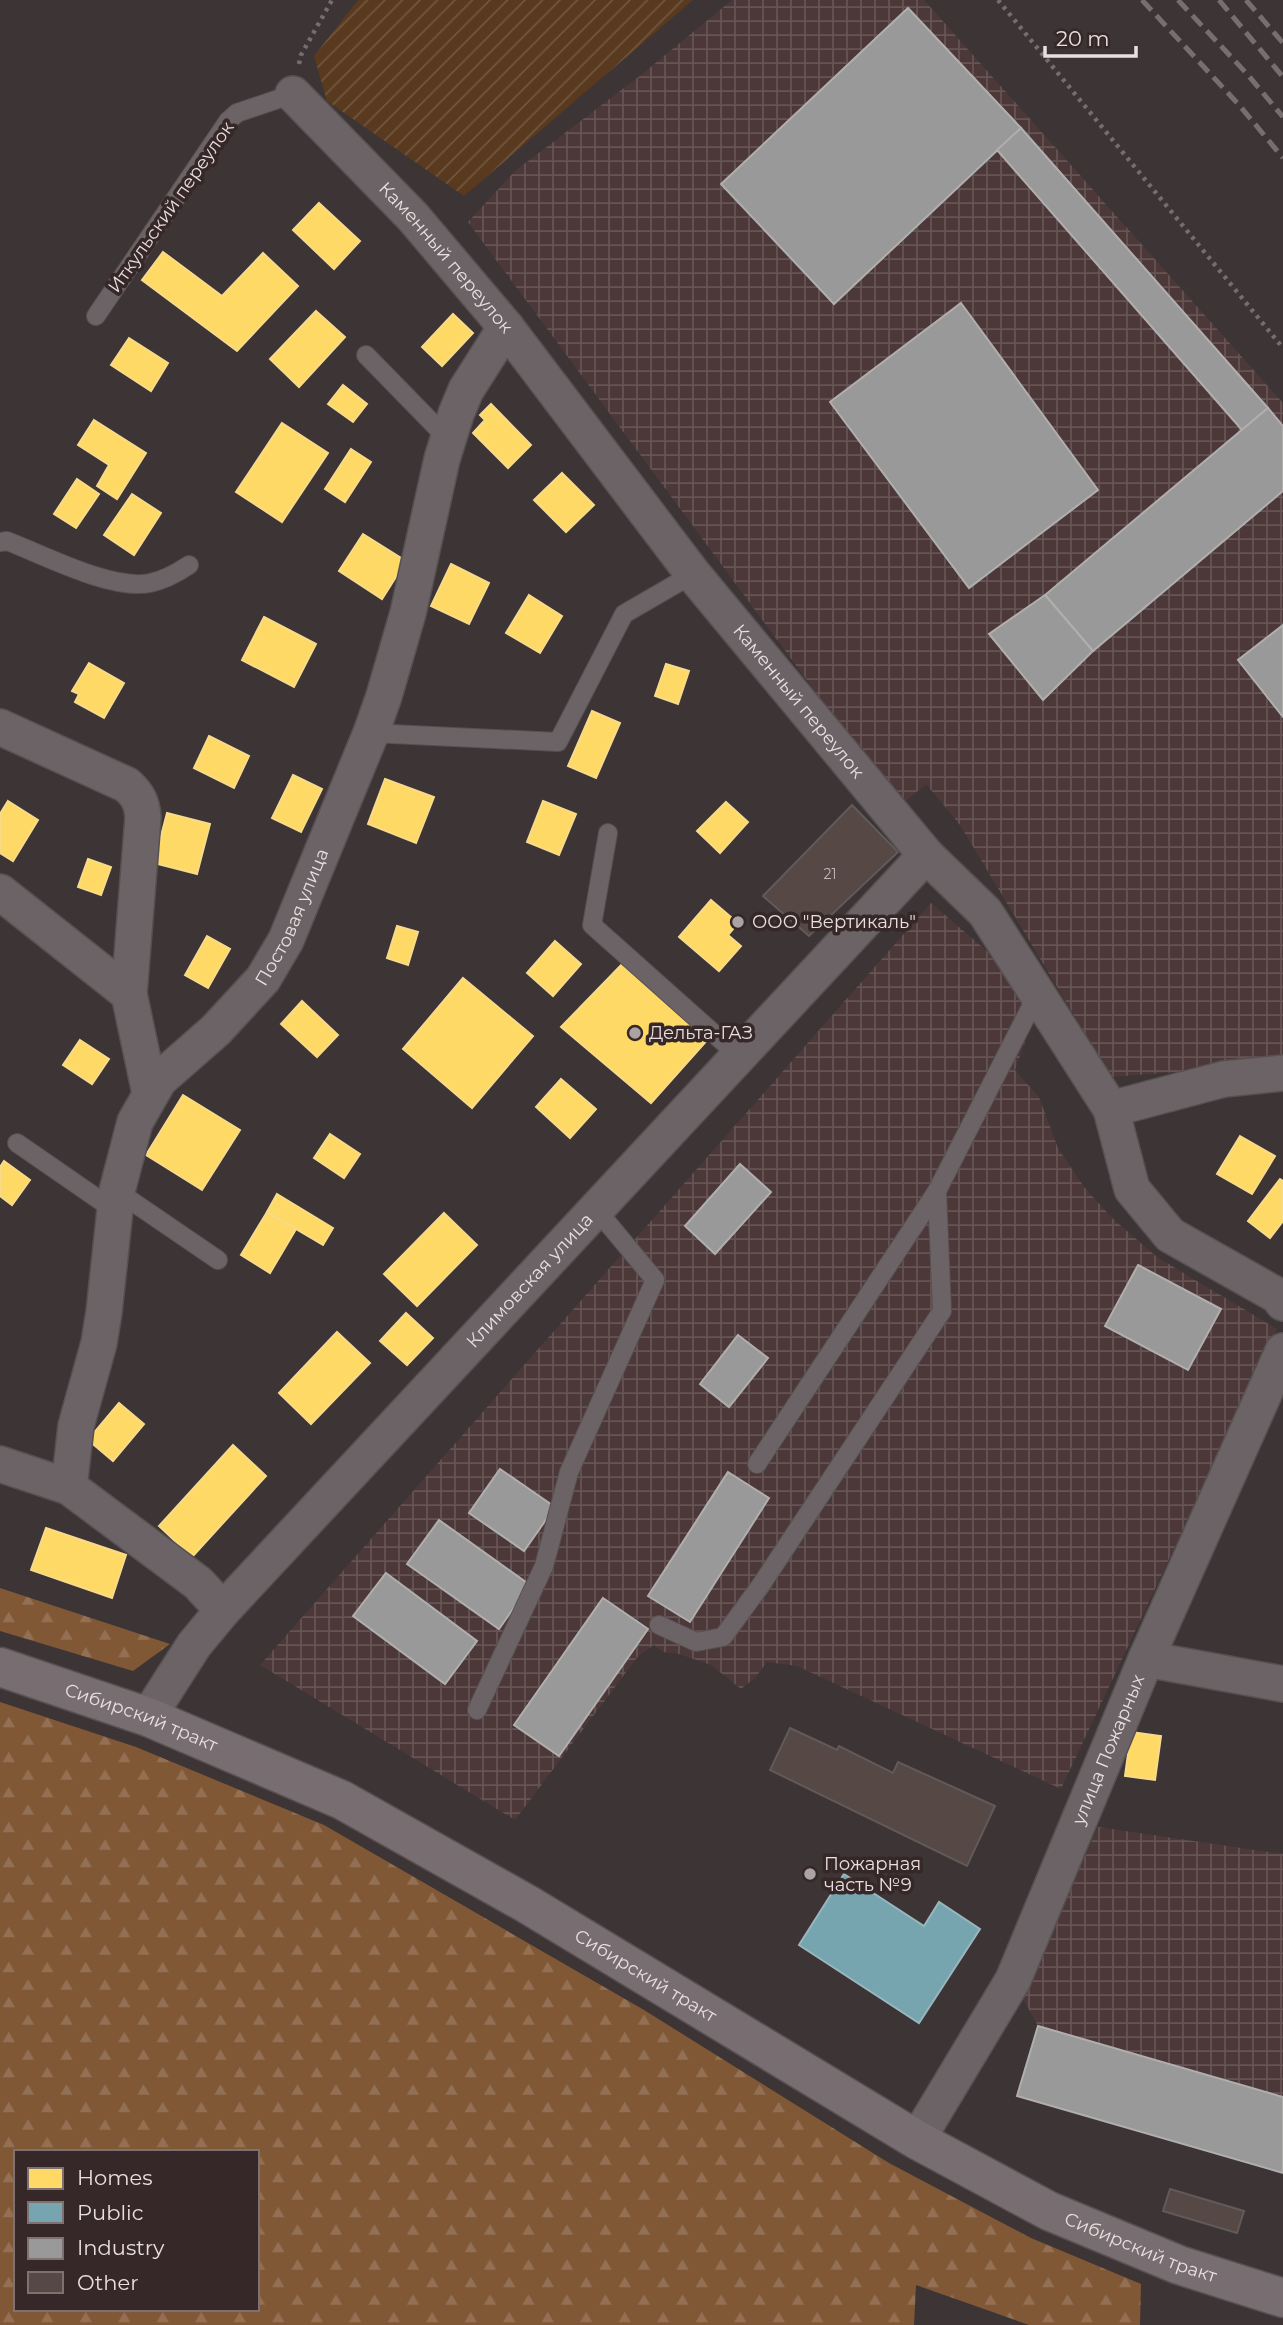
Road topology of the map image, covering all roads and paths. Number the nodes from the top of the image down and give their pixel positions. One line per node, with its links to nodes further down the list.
1 (332, 0): 3 (path)
2 (998, 0): 6 (path)
3 (293, 94): 4 (lane, Иткульский переулок); 5 (street, Каменный переулок)
4 (96, 316)
5 (506, 327): 8 (street, Постовая улица); 11 (street, Каменный переулок)
6 (1283, 348)
7 (366, 355): 8 (lane)
8 (448, 439): 13 (street, Постовая улица)
9 (0, 542): 10 (lane)
10 (189, 565)
11 (693, 574): 13 (lane); 15 (street, Каменный переулок)
12 (0, 727): 17 (street)
13 (371, 733): 21 (street, Постовая улица)
14 (608, 833): 19 (lane)
15 (926, 855): 18 (street, Каменный переулок); 19 (street, Климовская улица)
16 (0, 892): 17 (street)
17 (129, 994): 21 (street)
18 (1037, 995): 22 (street, Каменный переулок); 24 (lane)
19 (739, 1056): 26 (street, Климовская улица)
20 (1283, 1073): 22 (street)
21 (150, 1093): 25 (street, Постовая улица)
22 (1111, 1109): 28 (street, Каменный переулок)
23 (17, 1143): 25 (lane)
24 (937, 1191): 31 (lane); 34 (lane)
25 (115, 1201): 27 (lane); 32 (street, Постовая улица)
26 (596, 1209): 33 (street, Климовская улица); 38 (lane)
27 (218, 1260)
28 (1283, 1303)
29 (1283, 1351): 35 (street, улица Пожарных)
30 (0, 1464): 32 (street)
31 (757, 1464)
32 (69, 1487): 33 (street)
33 (223, 1610): 39 (street, Климовская улица)
34 (659, 1625)
35 (1146, 1659): 37 (street); 40 (street, улица Пожарных)
36 (0, 1667): 39 (main road, Сибирский тракт)
37 (1283, 1684)
38 (477, 1710)
39 (149, 1717): 40 (main road, Сибирский тракт)
40 (917, 2140): 41 (main road, Сибирский тракт)
41 (1283, 2298)

